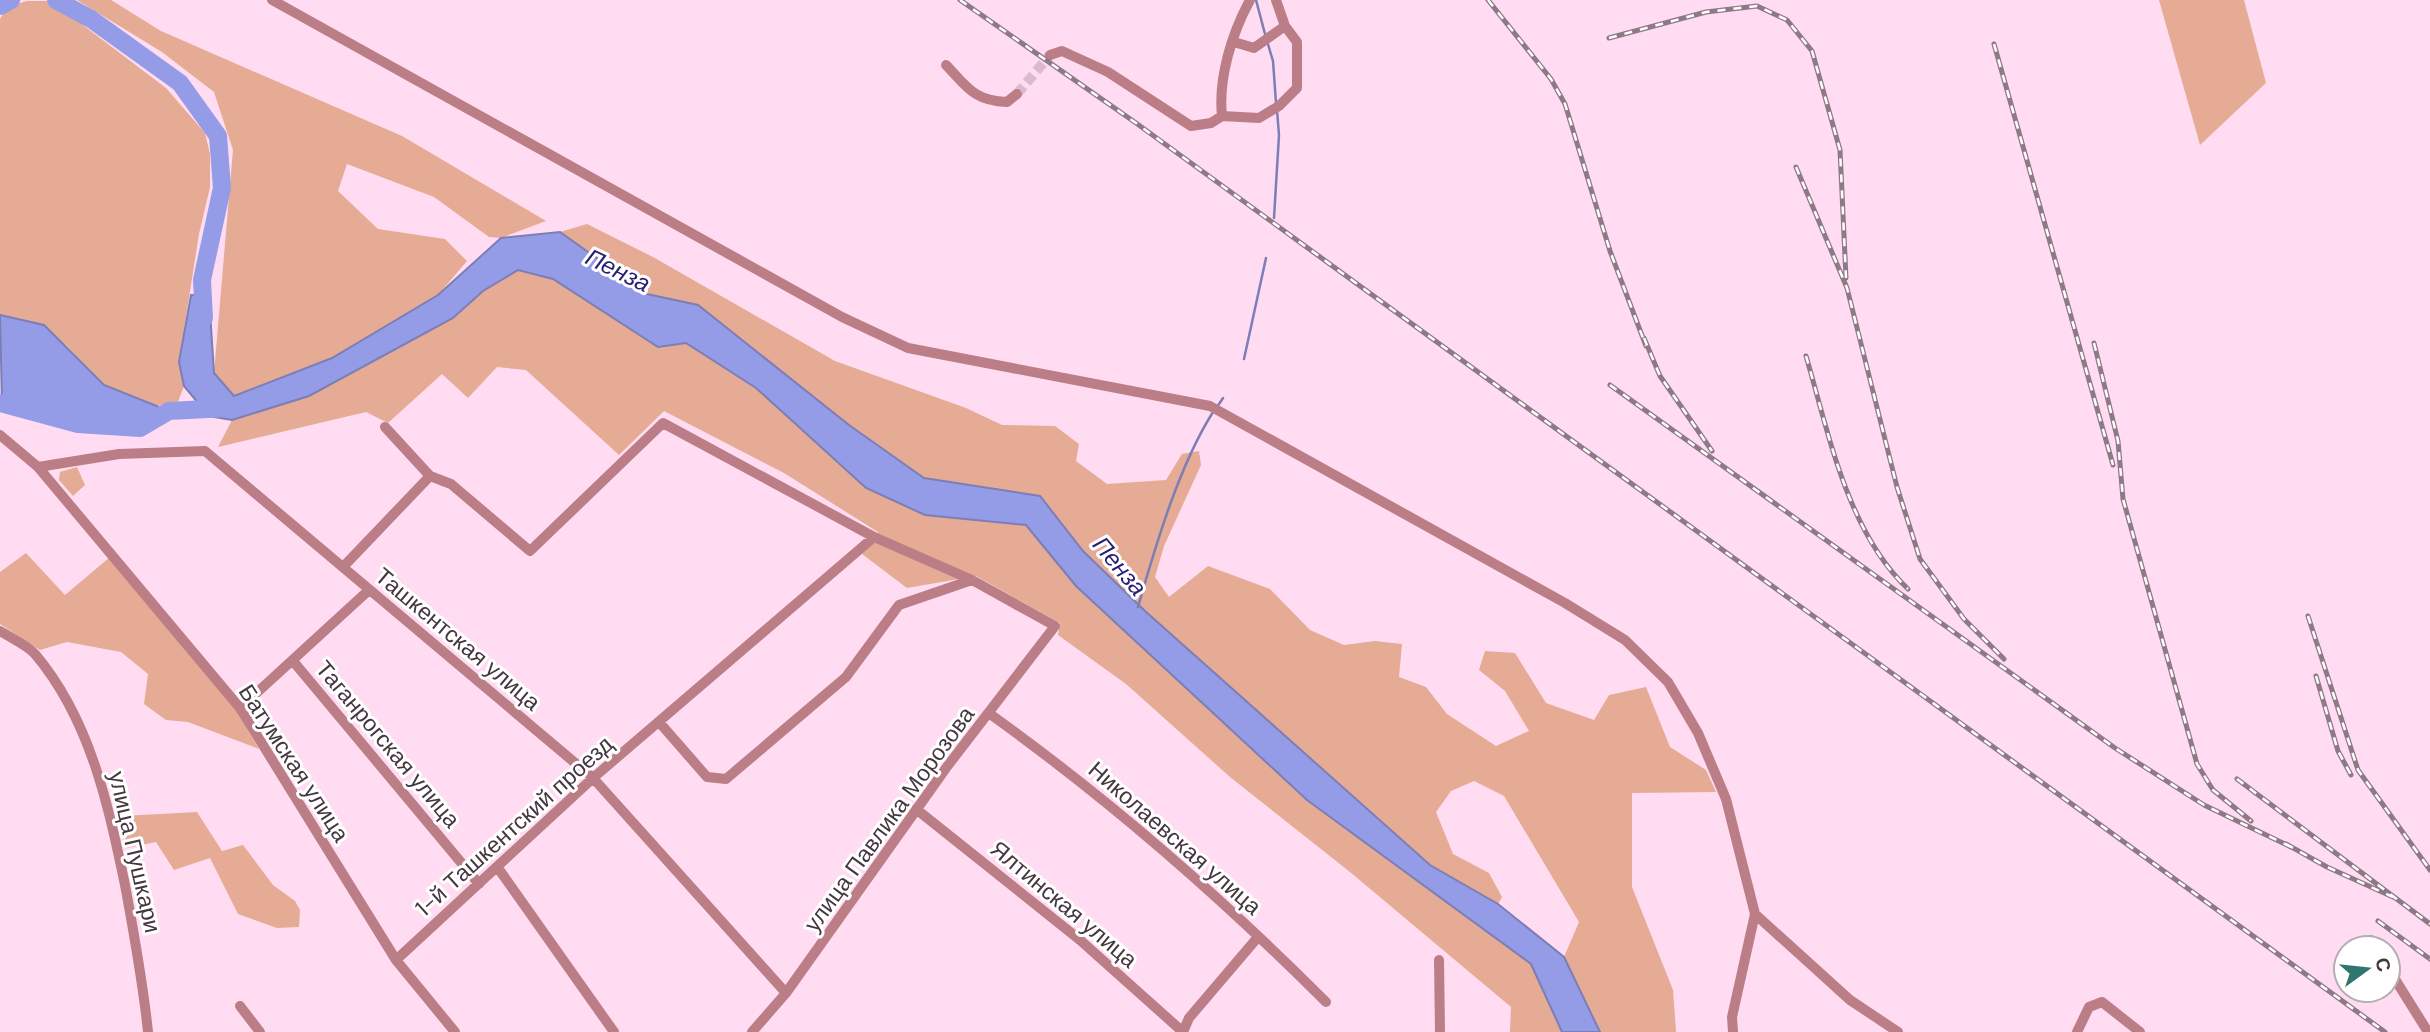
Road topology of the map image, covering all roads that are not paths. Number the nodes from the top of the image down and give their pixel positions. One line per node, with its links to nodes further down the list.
1 (272, 0): 27 (street)
2 (1250, 0): 5 (street)
3 (1276, 0): 4 (street)
4 (1285, 26): 5 (street); 9 (street)
5 (1234, 43): 9 (street)
6 (1050, 55): 9 (street)
7 (946, 65): 8 (street)
8 (1017, 94)
9 (1222, 116)
10 (385, 427): 13 (street)
11 (0, 435): 12 (street, Батумская улица)
12 (38, 467): 15 (street, Ташкентская улица); 20 (street, Батумская улица)
13 (430, 476): 14 (street); 15 (street)
14 (874, 537): 16 (street); 22 (street, 1-й Ташкентский проезд)
15 (344, 566): 17 (street, Ташкентская улица)
16 (972, 580): 21 (street, улица Павлика Морозова); 22 (street)
17 (369, 590): 19 (street); 23 (street, Ташкентская улица)
18 (0, 631): 35 (street, улица Пушкари)
19 (293, 661): 20 (street); 26 (street, Таганрогская улица)
20 (240, 708): 29 (street, Батумская улица)
21 (990, 714): 24 (street, улица Павлика Морозова); 28 (street, Николаевская улица)
22 (659, 722): 23 (street, 1-й Ташкентский проезд)
23 (593, 778): 25 (street, 1-й Ташкентский проезд); 32 (street, Ташкентская улица)
24 (916, 809): 32 (street, улица Павлика Морозова); 40 (street, Ялтинская улица)
25 (498, 868): 26 (street, 1-й Ташкентский проезд); 38 (street)
26 (479, 884): 29 (street, 1-й Ташкентский проезд)
27 (1755, 914): 42 (street); 43 (street)
28 (1258, 937): 33 (street, Николаевская улица); 40 (street)
29 (396, 960): 37 (street, Батумская улица)
30 (1439, 960): 41 (street)
31 (2402, 990): 46 (street)
32 (786, 993): 39 (street, улица Павлика Морозова)
33 (1326, 1002)
34 (240, 1006): 36 (street)
35 (148, 1032)
36 (260, 1032)
37 (454, 1032)
38 (614, 1032)
39 (752, 1032)
40 (1183, 1032)
41 (1440, 1032)
42 (1733, 1032)
43 (1898, 1032)
44 (2077, 1032): 45 (street)
45 (2140, 1032)
46 (2428, 1032)

